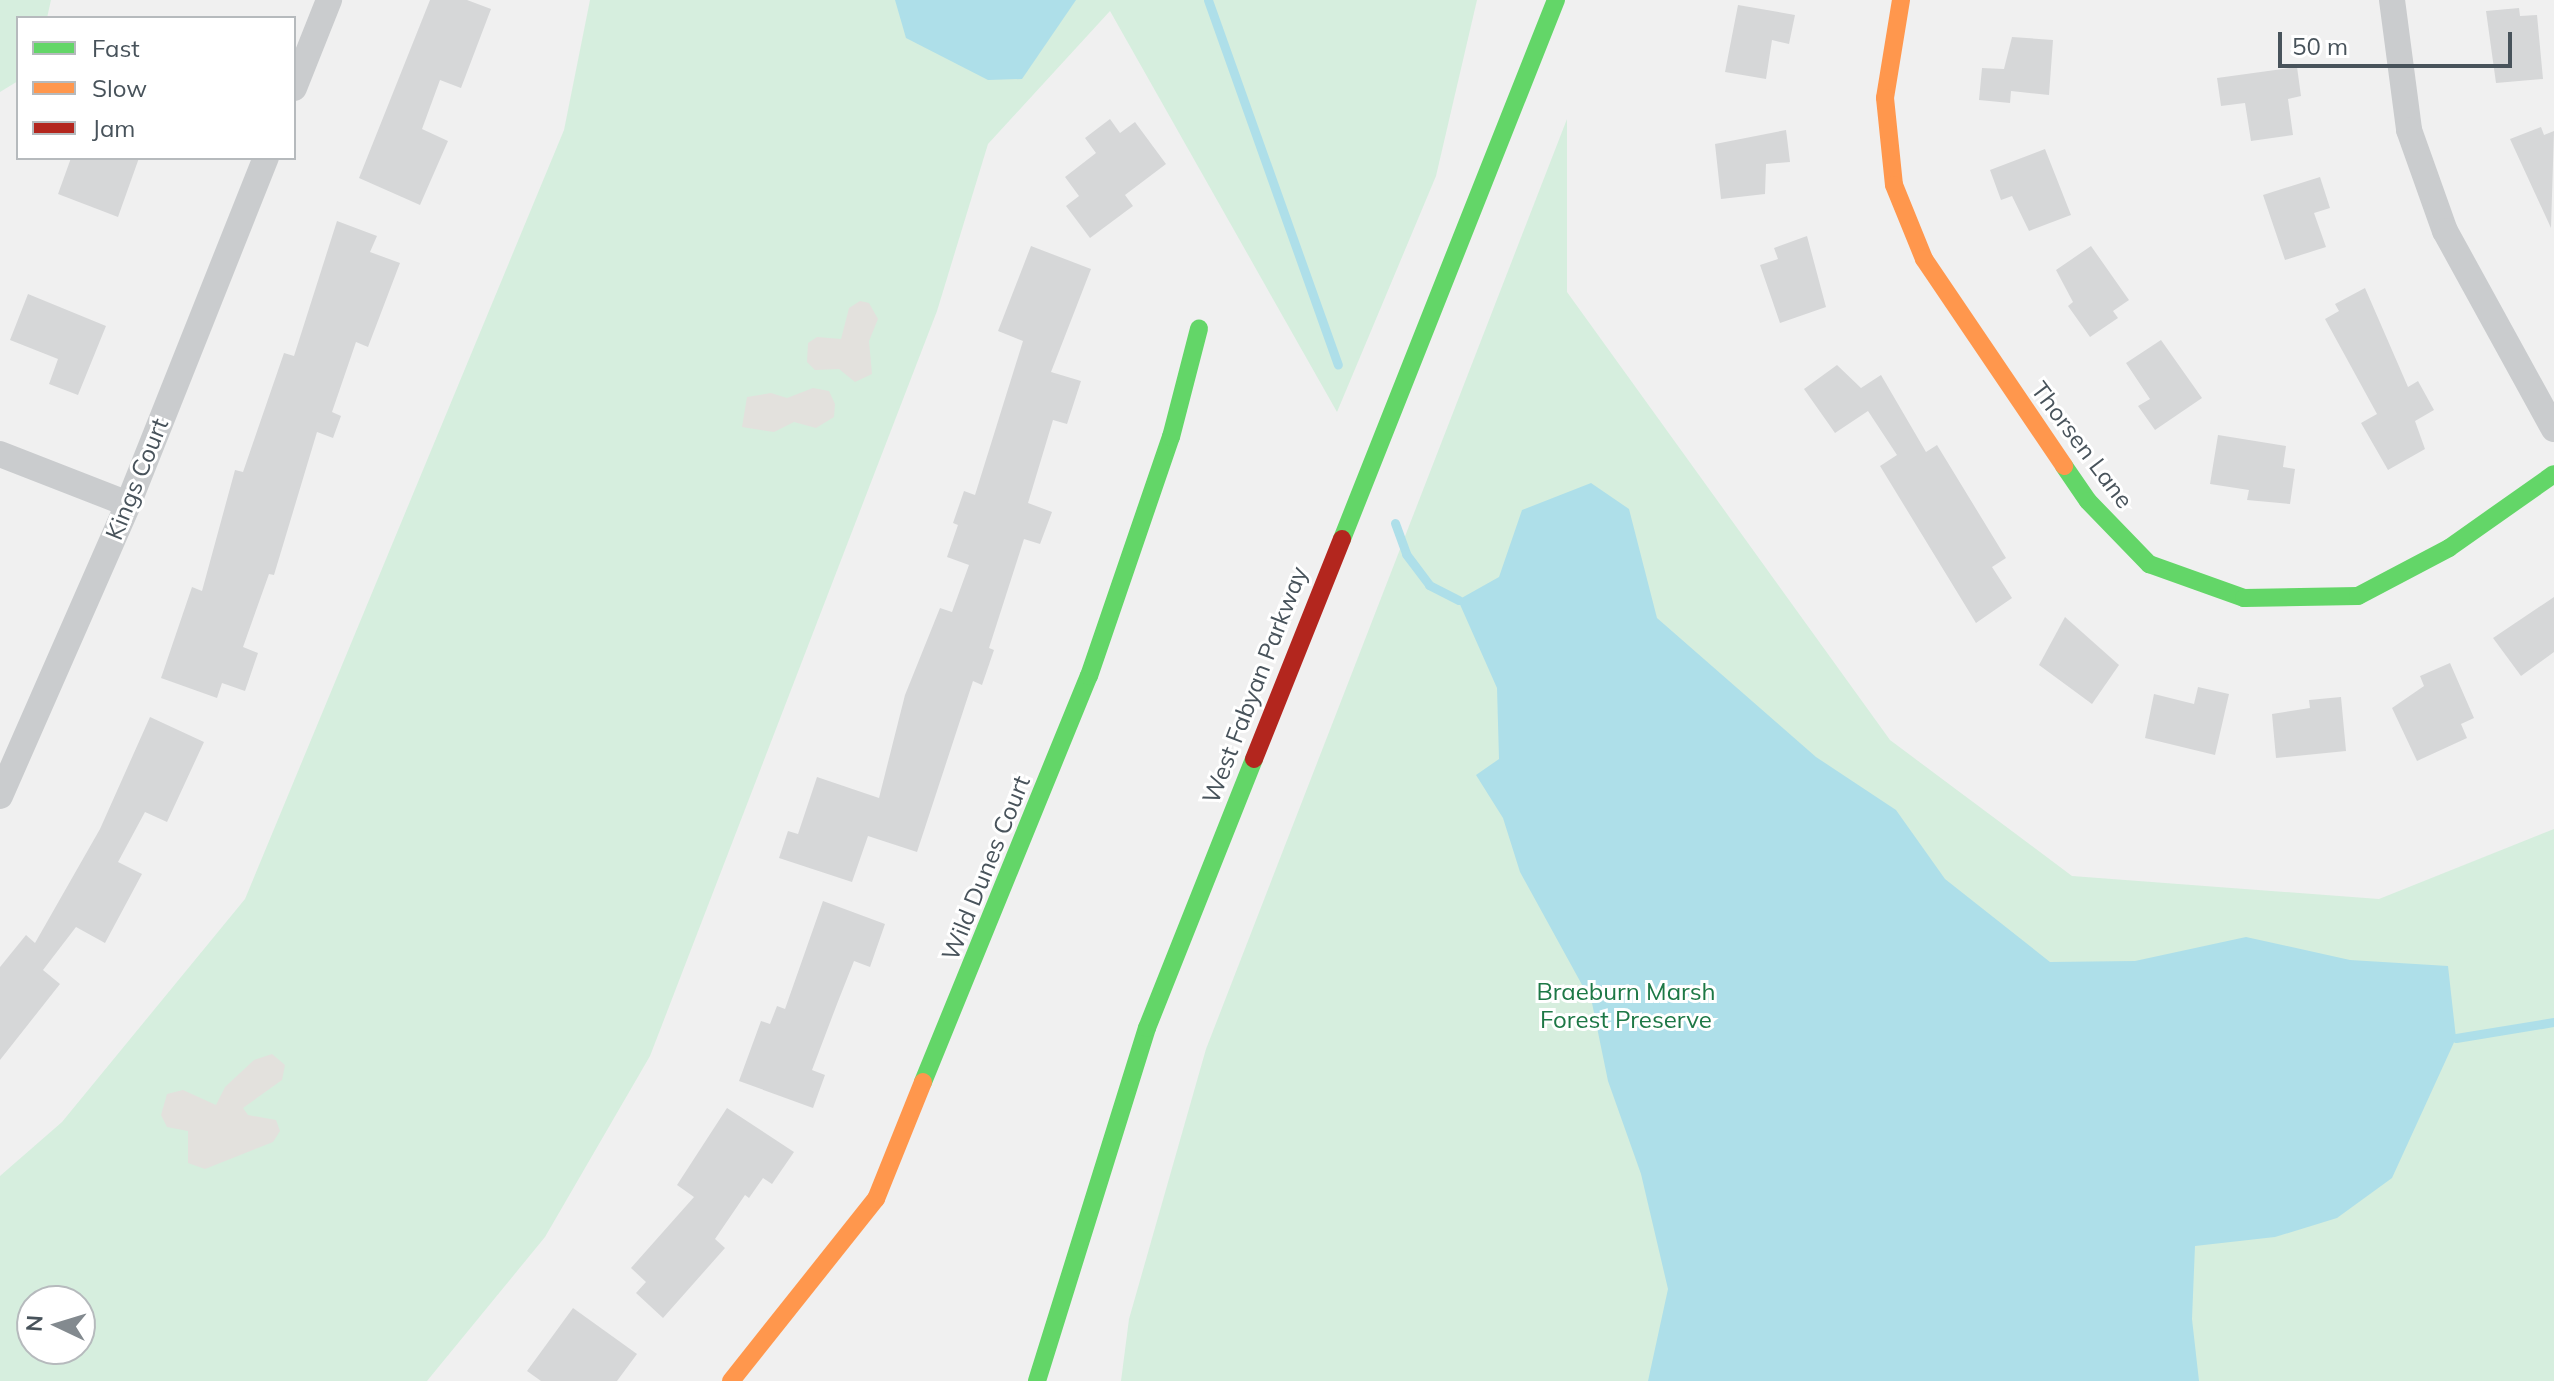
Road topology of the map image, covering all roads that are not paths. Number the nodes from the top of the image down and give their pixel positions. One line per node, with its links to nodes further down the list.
1 (329, 0): 5 (street)
2 (1901, 0): 10 (street, Thorsen Lane)
3 (2392, 0): 8 (street)
4 (1553, 6): 14 (street, West Fabyan Parkway)
5 (296, 83)
6 (265, 160): 11 (street, Kings Court)
7 (1199, 329): 13 (street, Wild Dunes Court)
8 (2554, 429)
9 (0, 454): 11 (street)
10 (2554, 474)
11 (128, 504): 12 (street, Kings Court)
12 (0, 796)
13 (731, 1381)
14 (1037, 1381)

